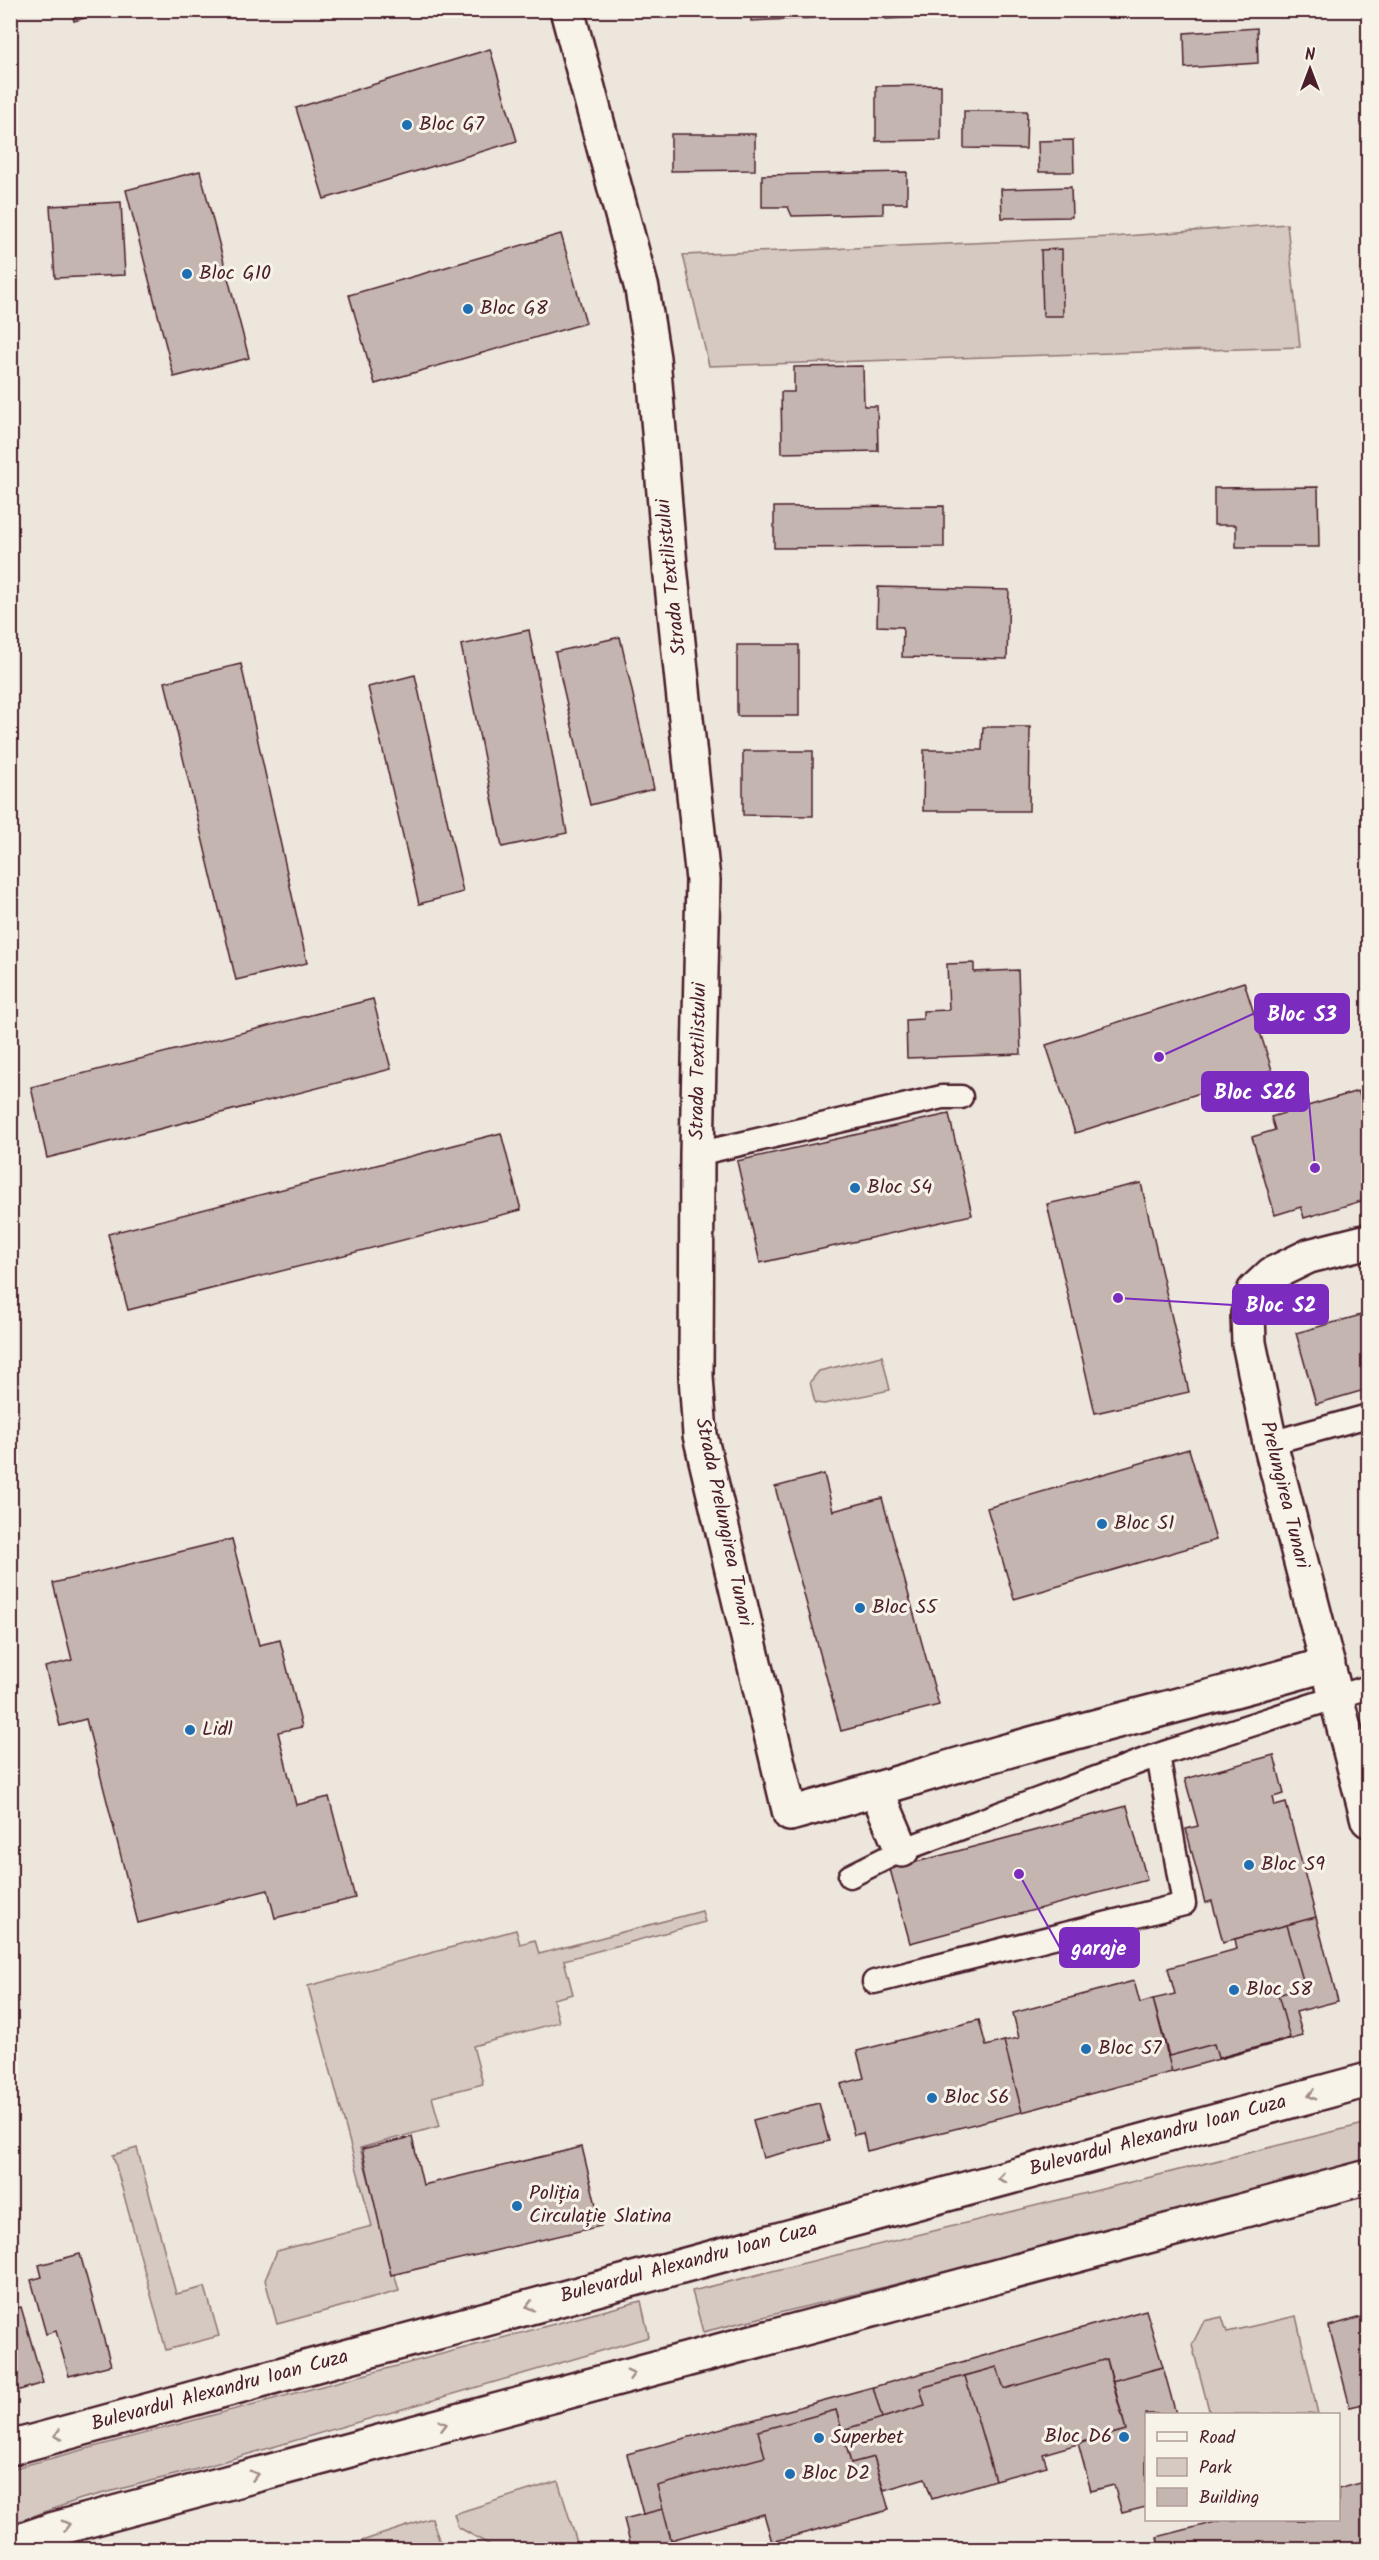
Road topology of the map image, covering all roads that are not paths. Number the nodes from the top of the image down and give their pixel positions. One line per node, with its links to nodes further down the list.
1 (567, 10): 3 (street, Strada Textilistului)
2 (961, 1097): 3 (lane)
3 (697, 1154): 11 (street, Strada Prelungirea Tunari)
4 (1368, 1241): 6 (street, Prelungirea Tunari)
5 (1368, 1416): 6 (lane)
6 (1270, 1443): 7 (street, Prelungirea Tunari)
7 (1328, 1664): 9 (street, Prelungirea Tunari); 11 (street)
8 (1368, 1687): 9 (lane)
9 (1336, 1696): 10 (lane); 12 (street, Prelungirea Tunari)
10 (1158, 1755): 13 (lane); 15 (lane)
11 (877, 1791): 13 (street)
12 (1368, 1820)
13 (902, 1850): 14 (lane)
14 (850, 1876)
15 (874, 1982)
16 (1368, 2080): 18 (street, Bulevardul Alexandru Ioan Cuza, one-way to 18)
17 (1368, 2177): 19 (street, one-way to 17)
18 (10, 2448)
19 (10, 2544)

